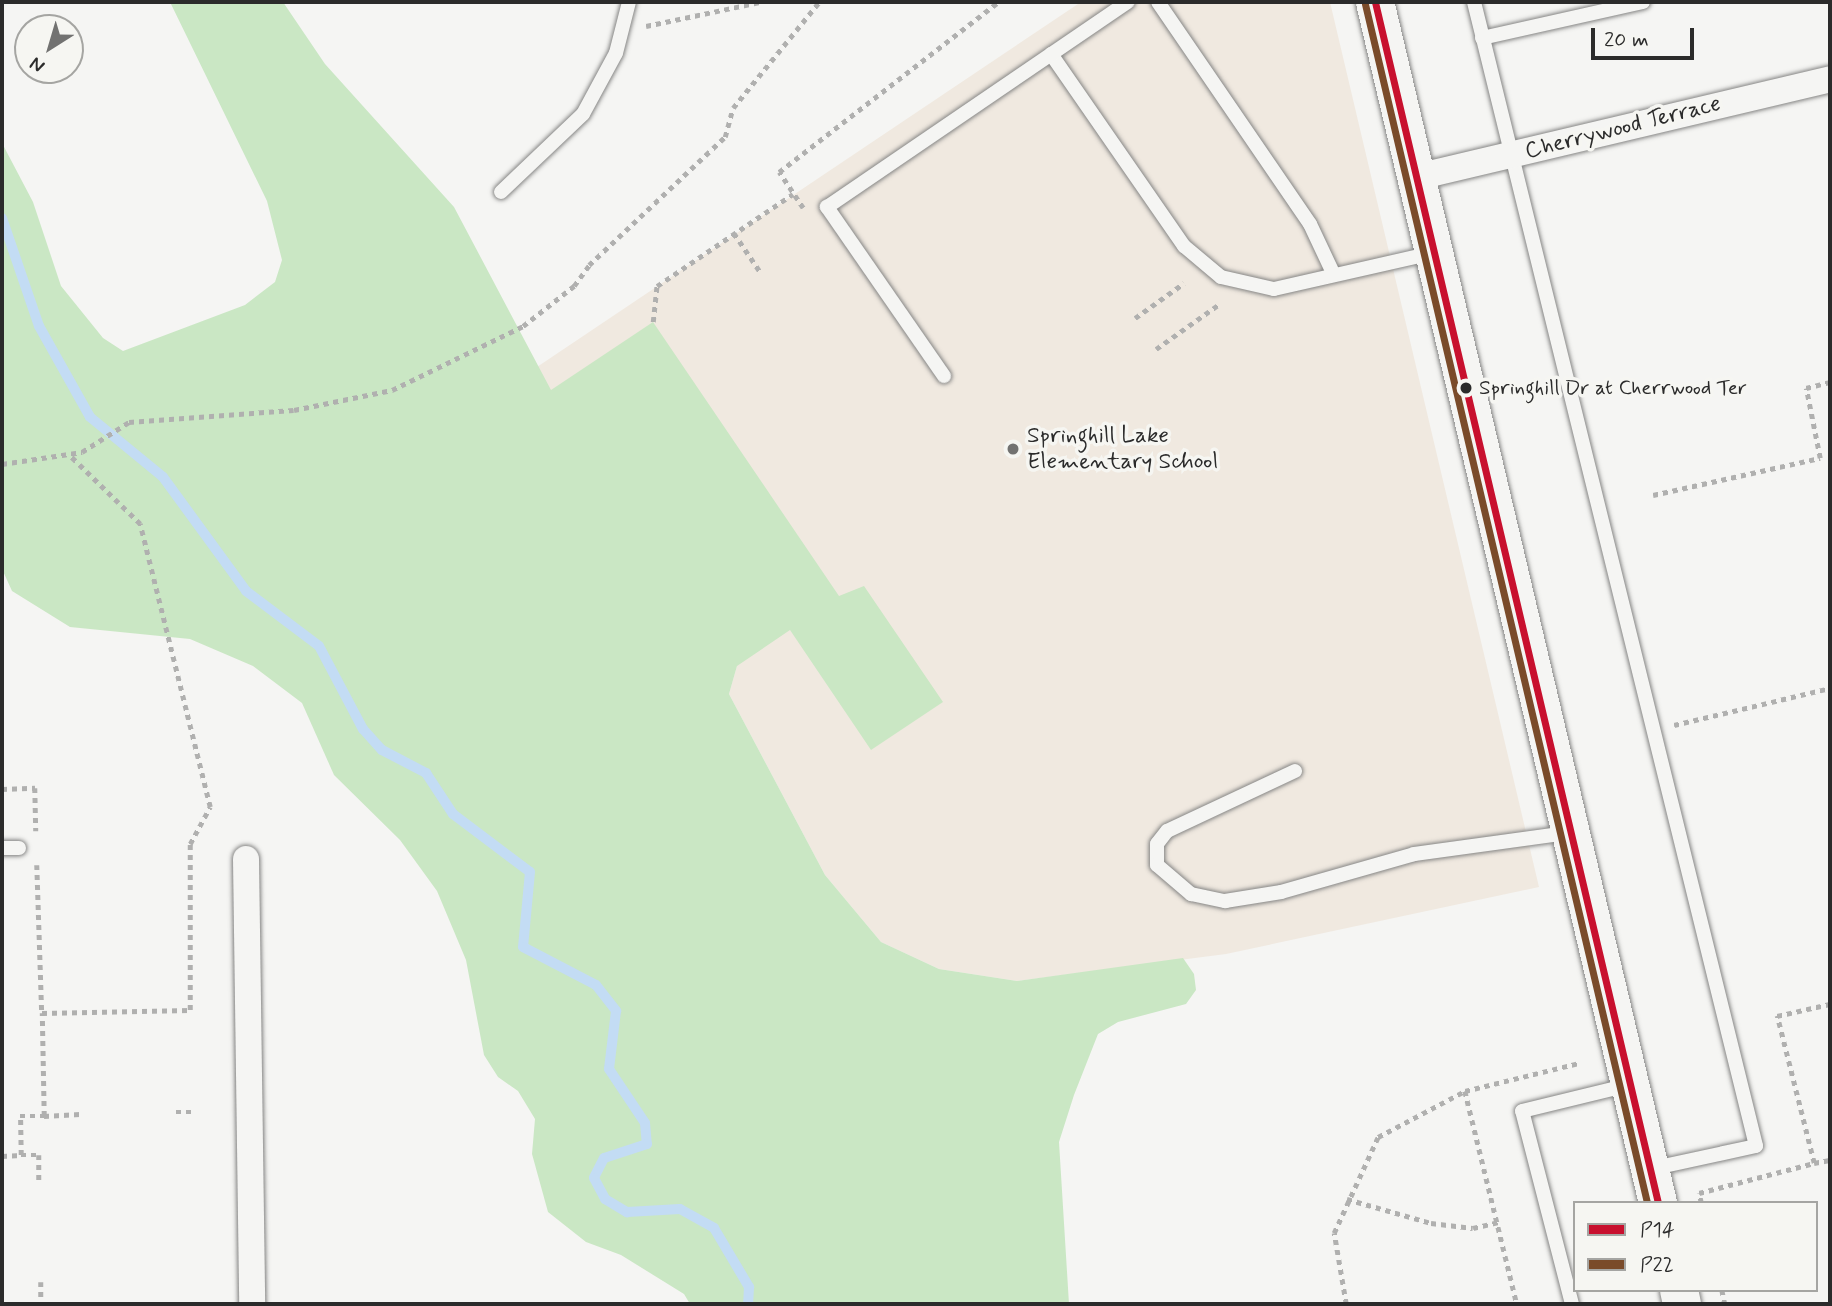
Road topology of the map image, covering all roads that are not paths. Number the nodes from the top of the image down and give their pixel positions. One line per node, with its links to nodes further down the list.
1 (629, 2): 12 (lane)
2 (1128, 2): 8 (lane)
3 (1158, 2): 14 (lane)
4 (1375, 2): 11 (street)
5 (1474, 2): 7 (lane)
6 (1643, 2): 7 (lane)
7 (1482, 38): 10 (lane)
8 (1051, 54): 14 (lane); 15 (lane)
9 (1830, 79): 10 (street, Cherrywood Terrace)
10 (1512, 155): 11 (street, Cherrywood Terrace); 22 (lane)
11 (1417, 177): 13 (street)
12 (501, 192)
13 (1433, 253): 14 (lane); 17 (street)
14 (1334, 275)
15 (944, 376)
16 (1295, 771): 17 (lane)
17 (1570, 833): 21 (street)
18 (2, 848): 19 (lane)
19 (19, 848)
20 (246, 859): 23 (street)
21 (1630, 1084): 22 (street); 24 (lane)
22 (1654, 1186)
23 (252, 1304)
24 (1573, 1304)

